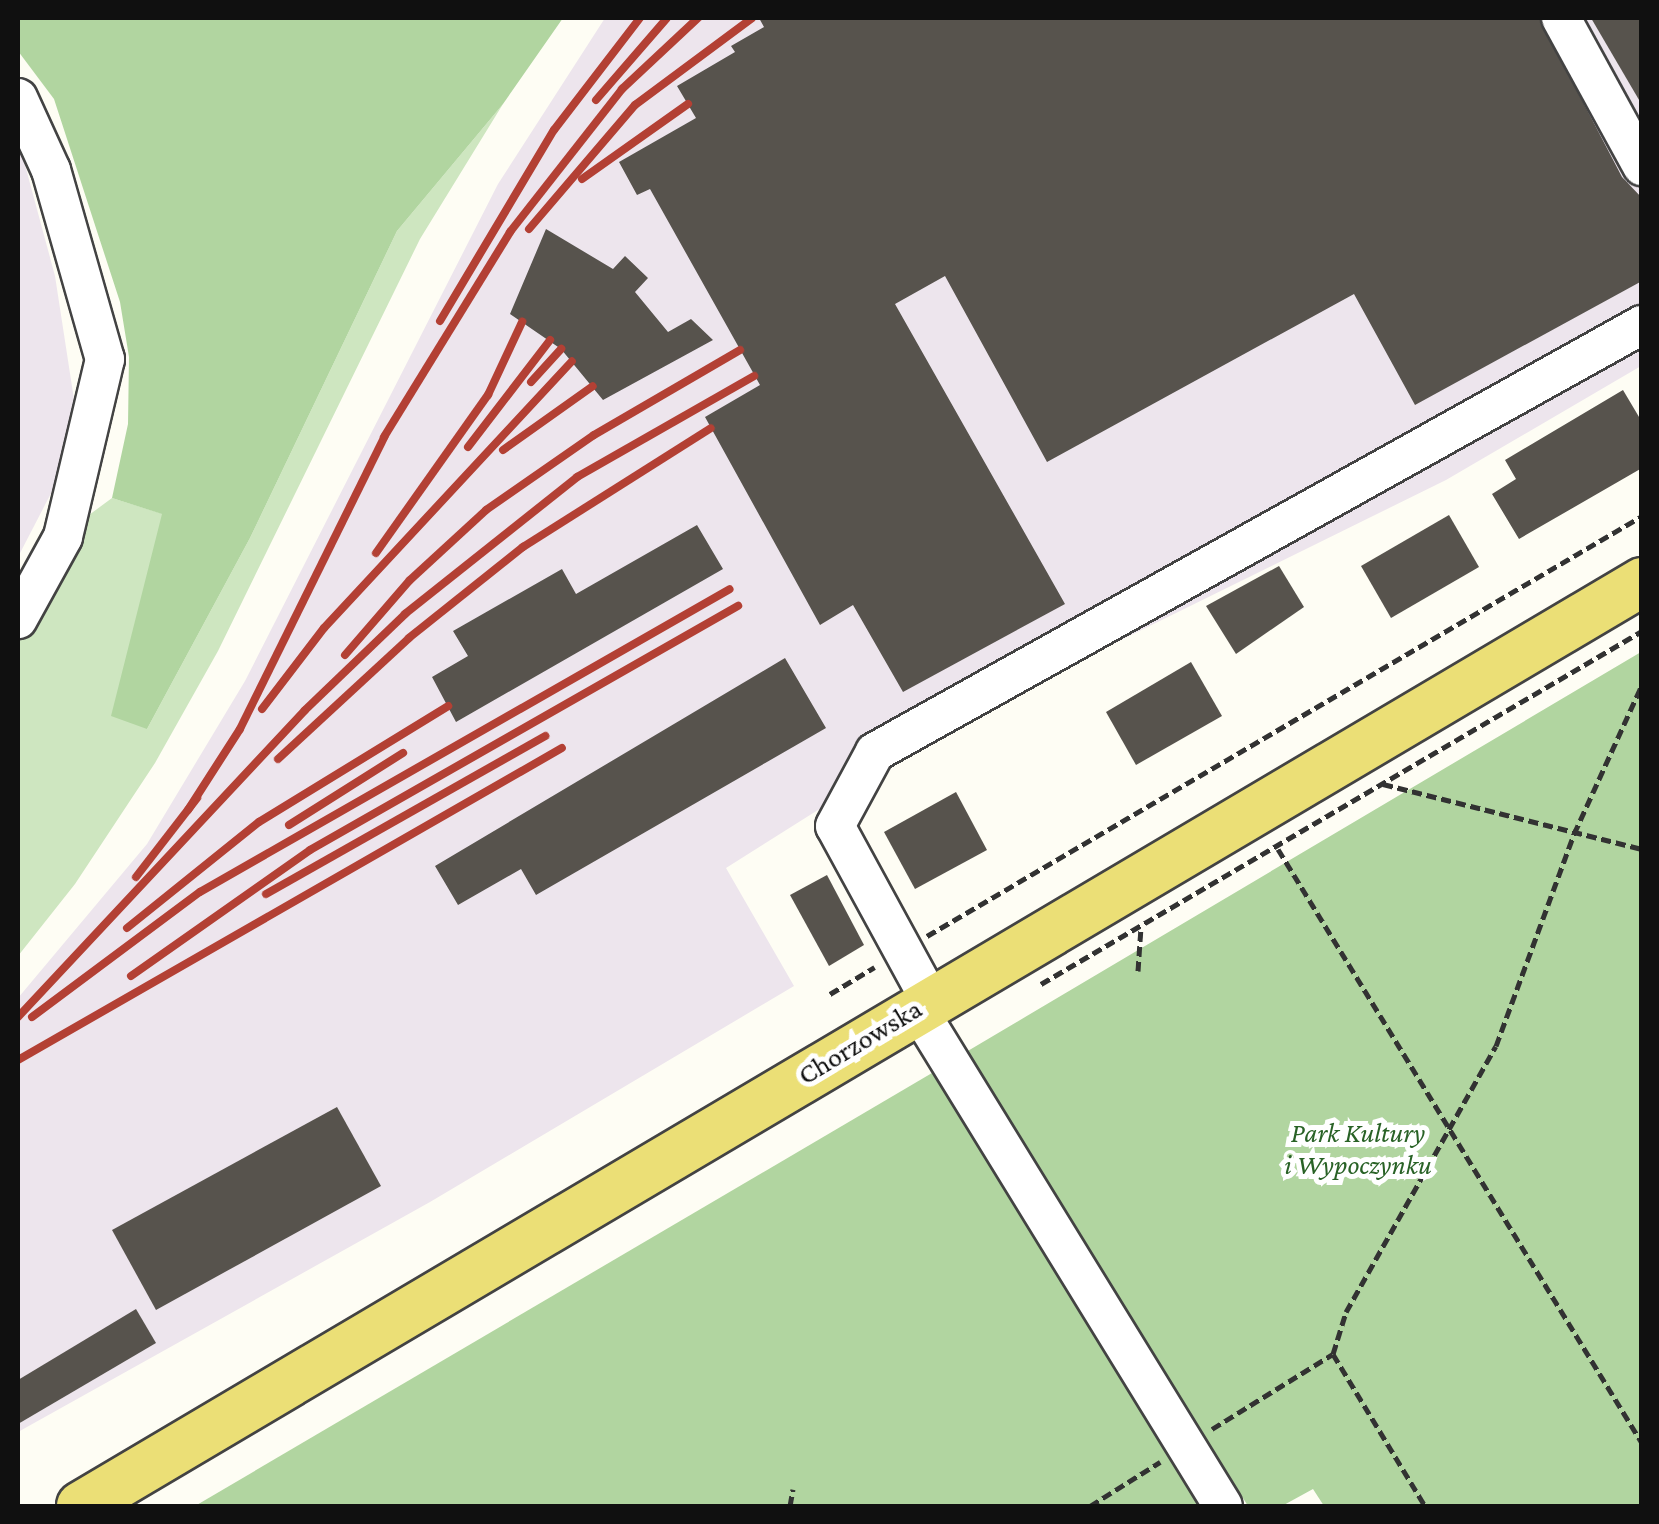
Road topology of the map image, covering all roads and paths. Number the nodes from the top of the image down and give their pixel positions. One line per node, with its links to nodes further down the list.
1 (1561, 18): 3 (lane)
2 (18, 98): 7 (lane)
3 (1642, 166)
4 (1642, 325): 15 (lane)
5 (1642, 516): 15 (path)
6 (1642, 582): 19 (main road, Chorzowska)
7 (18, 619)
8 (1642, 631): 10 (path)
9 (1642, 686): 11 (path)
10 (1381, 784): 11 (path); 12 (path)
11 (1574, 834): 13 (path); 20 (path)
12 (1277, 848): 14 (path); 20 (path)
13 (1642, 849)
14 (1141, 926): 16 (path); 17 (path)
15 (902, 950): 18 (path); 19 (lane)
16 (1066, 970)
17 (1138, 971)
18 (830, 994)
19 (924, 1004): 23 (lane); 25 (main road, Chorzowska)
20 (1453, 1132): 21 (path); 22 (path)
21 (1333, 1354): 23 (path); 29 (path)
22 (1642, 1443)
23 (1182, 1448): 27 (path); 28 (lane)
24 (793, 1490): 26 (path)
25 (81, 1506)
26 (790, 1506)
27 (1090, 1506)
28 (1222, 1506)
29 (1425, 1506)

